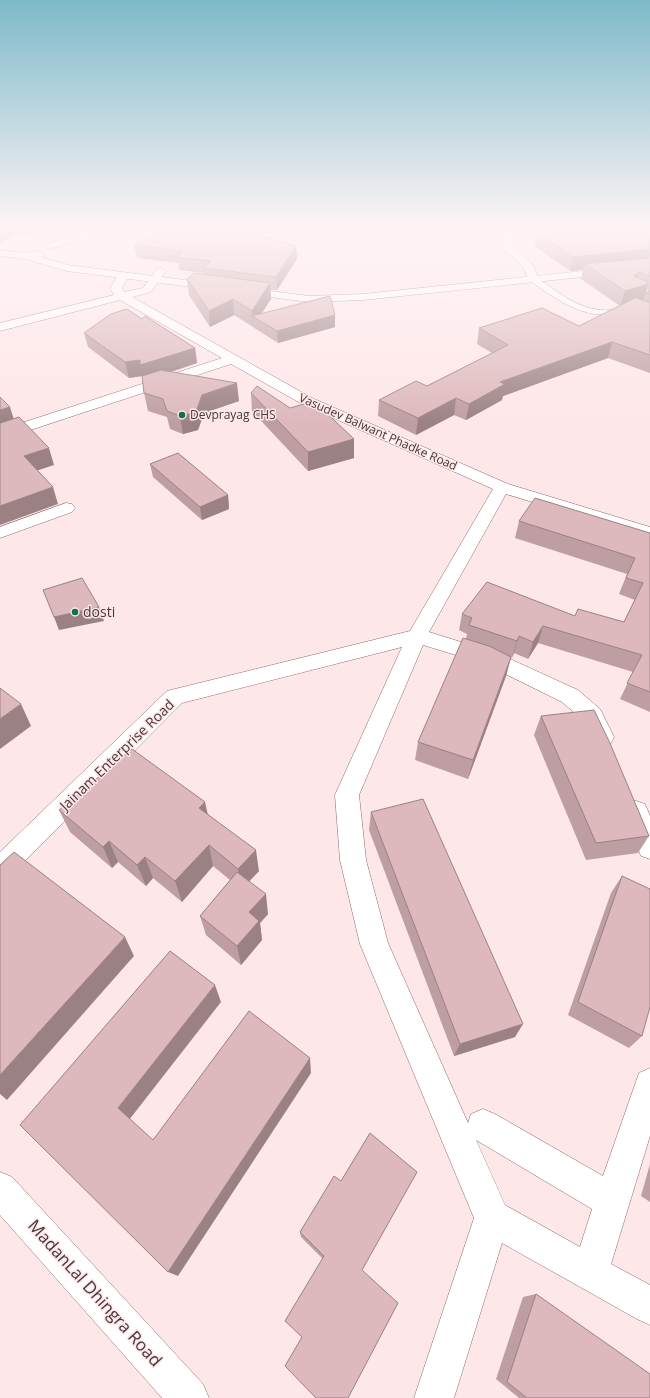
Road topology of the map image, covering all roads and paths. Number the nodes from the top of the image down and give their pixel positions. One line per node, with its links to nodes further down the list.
1 (119, 293): 7 (street)
2 (133, 293): 7 (street)
3 (271, 293): 4 (street)
4 (392, 293)
5 (557, 293): 9 (lane)
6 (644, 293): 8 (lane)
7 (121, 296): 11 (street); 12 (street, Vasudev Balwant Phadke Road)
8 (649, 301): 9 (lane)
9 (626, 308): 10 (lane)
10 (644, 313)
11 (0, 327)
12 (232, 359): 13 (street); 14 (street, Vasudev Balwant Phadke Road)
13 (0, 435)
14 (502, 487): 17 (street, Vasudev Balwant Phadke Road); 18 (street)
15 (66, 508): 16 (street)
16 (0, 533)
17 (650, 534)
18 (417, 636): 19 (street); 22 (street, Jainam Enterprise Road); 27 (street)
19 (612, 755)
20 (626, 791): 21 (street)
21 (650, 848)
22 (0, 869)
23 (650, 1084): 26 (street)
24 (484, 1126): 26 (street)
25 (0, 1189): 30 (street, MadanLal Dhingra Road)
26 (612, 1201): 28 (street)
27 (492, 1218): 28 (street); 31 (street)
28 (590, 1272): 29 (street)
29 (650, 1306)
30 (189, 1398)
31 (434, 1398)

